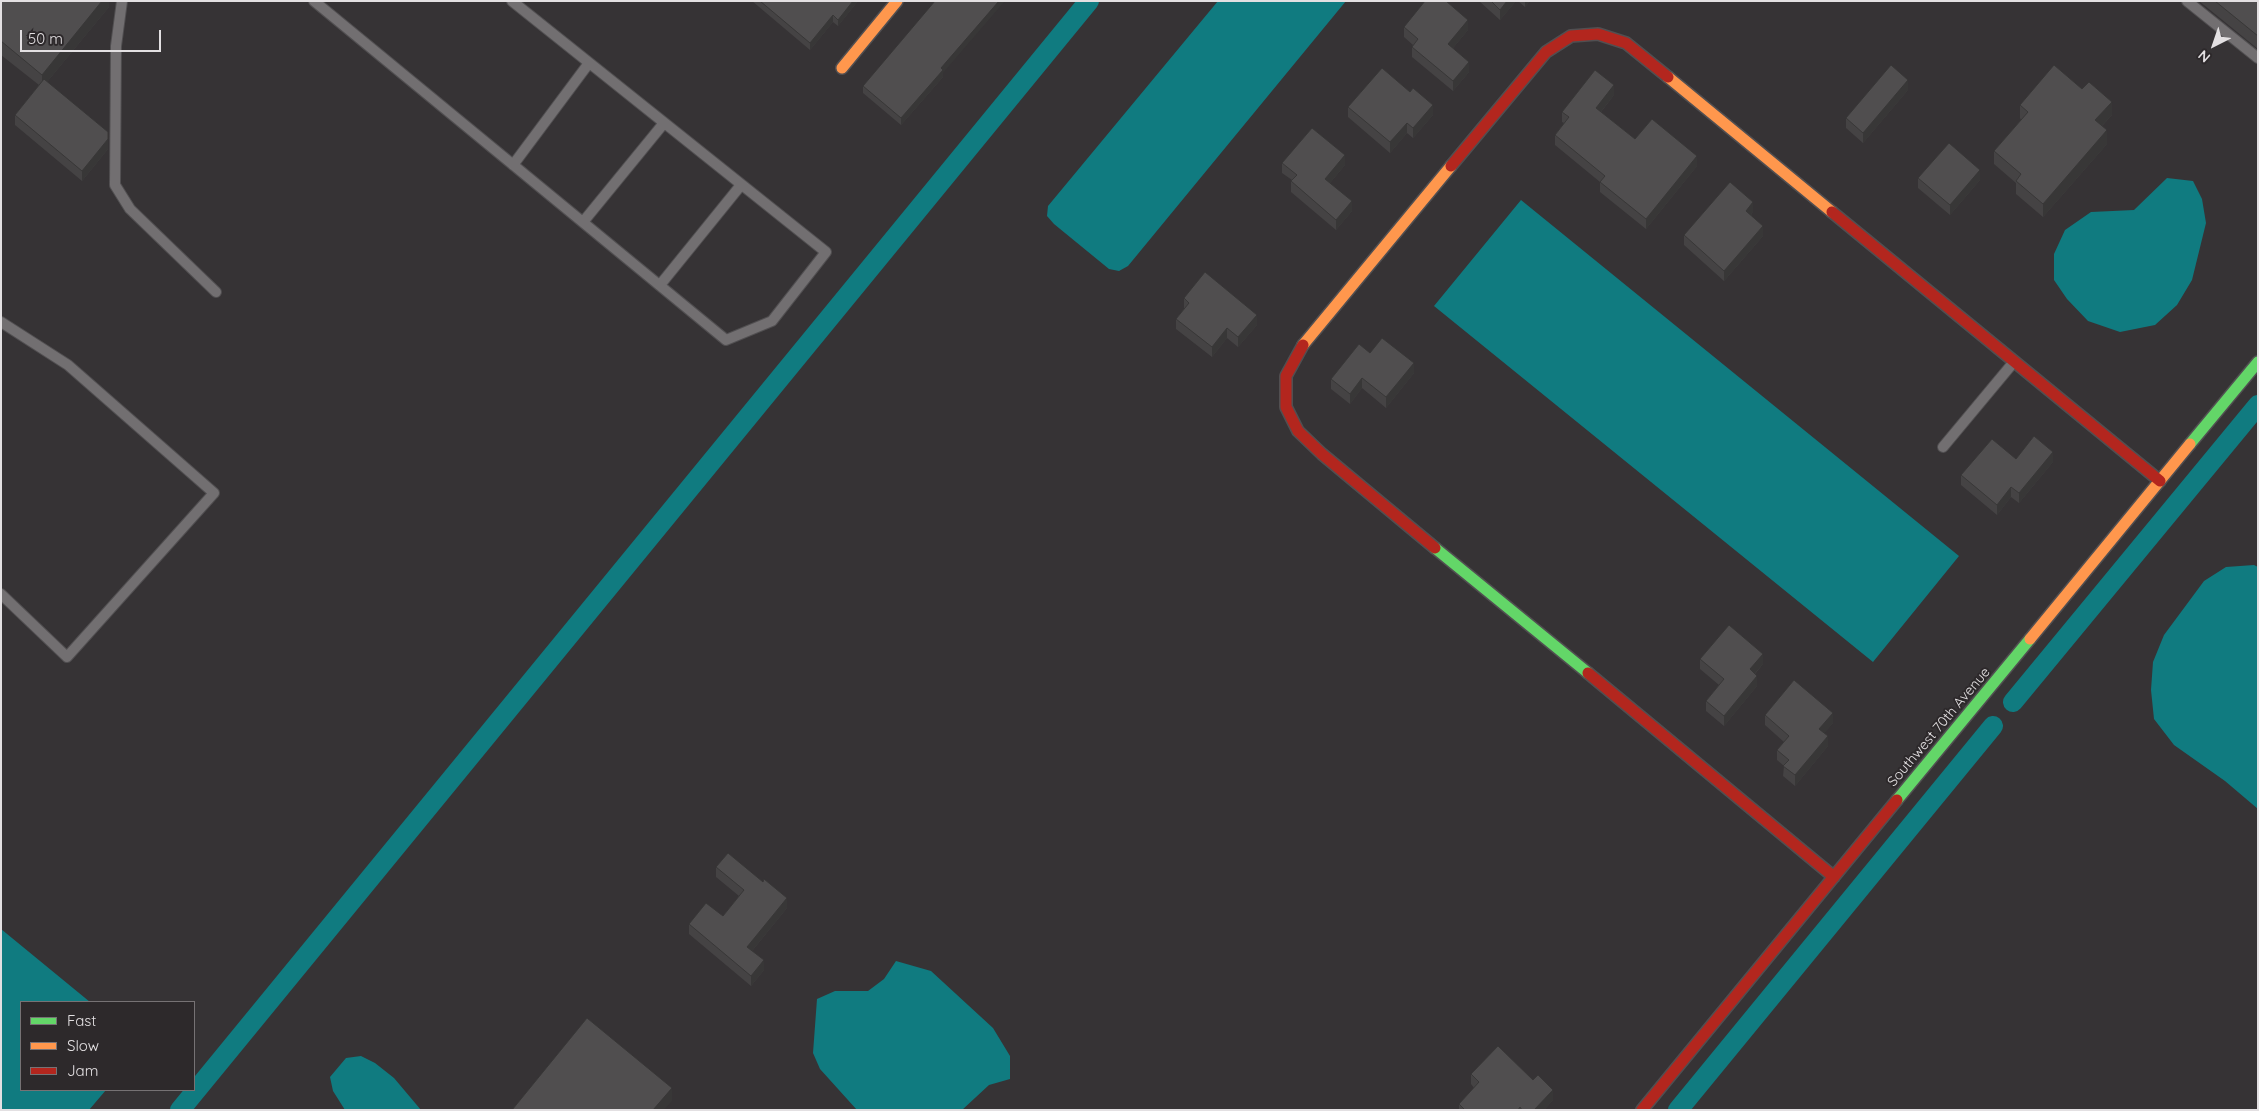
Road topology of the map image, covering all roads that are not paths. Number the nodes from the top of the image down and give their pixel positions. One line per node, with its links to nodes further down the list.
1 (122, 1): 14 (lane)
2 (314, 1): 10 (lane)
3 (512, 1): 7 (lane)
4 (898, 1): 8 (street)
5 (2187, 1): 6 (lane)
6 (2258, 58)
7 (589, 63): 9 (lane); 10 (lane)
8 (842, 68)
9 (664, 123): 11 (lane); 12 (lane)
10 (513, 164): 12 (lane)
11 (741, 185): 13 (lane); 13 (lane)
12 (583, 222): 13 (lane)
13 (660, 285)
14 (216, 292)
15 (1, 322): 20 (lane)
16 (2014, 362): 18 (lane); 19 (street); 21 (street)
17 (2258, 362): 19 (street, Southwest 70th Avenue)
18 (1943, 447)
19 (2160, 481): 21 (street, Southwest 70th Avenue)
20 (1, 594)
21 (1834, 877): 22 (street, Southwest 70th Avenue)
22 (1642, 1110)

